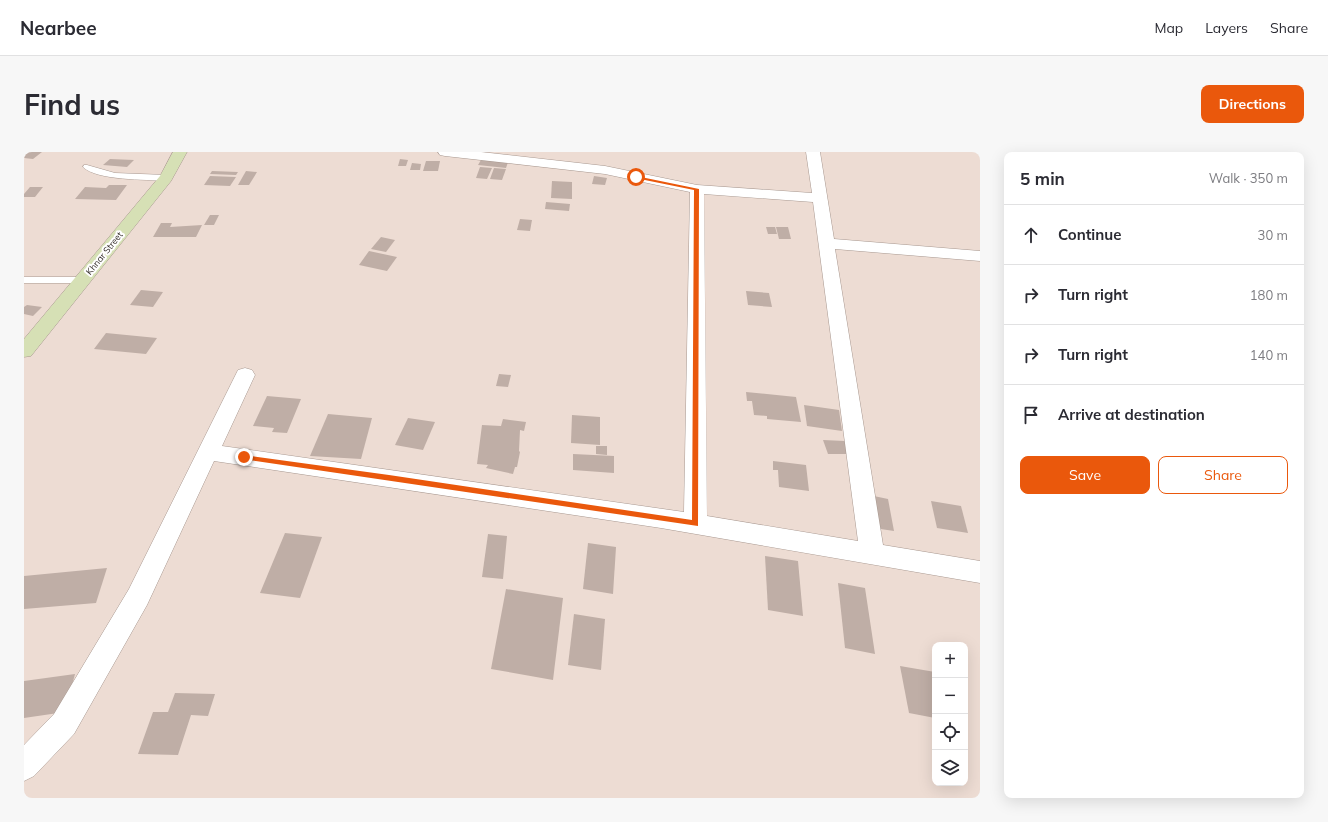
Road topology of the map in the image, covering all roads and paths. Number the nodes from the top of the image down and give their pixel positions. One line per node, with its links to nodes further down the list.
1 (180, 152): 6 (street, Khnar Street)
2 (445, 152): 4 (street)
3 (813, 152): 8 (street)
4 (536, 157): 7 (street)
5 (87, 167): 6 (lane)
6 (166, 178): 12 (street, Khnar Street)
7 (696, 189): 8 (street); 16 (street)
8 (820, 198): 9 (street)
9 (826, 243): 10 (street); 17 (street)
10 (980, 256)
11 (24, 280): 12 (lane)
12 (83, 280): 13 (street, Khnar Street)
13 (24, 351)
14 (245, 375): 15 (street)
15 (208, 452): 16 (street); 19 (street)
16 (695, 524): 17 (street)
17 (872, 554): 18 (street)
18 (980, 572)
19 (24, 766)

